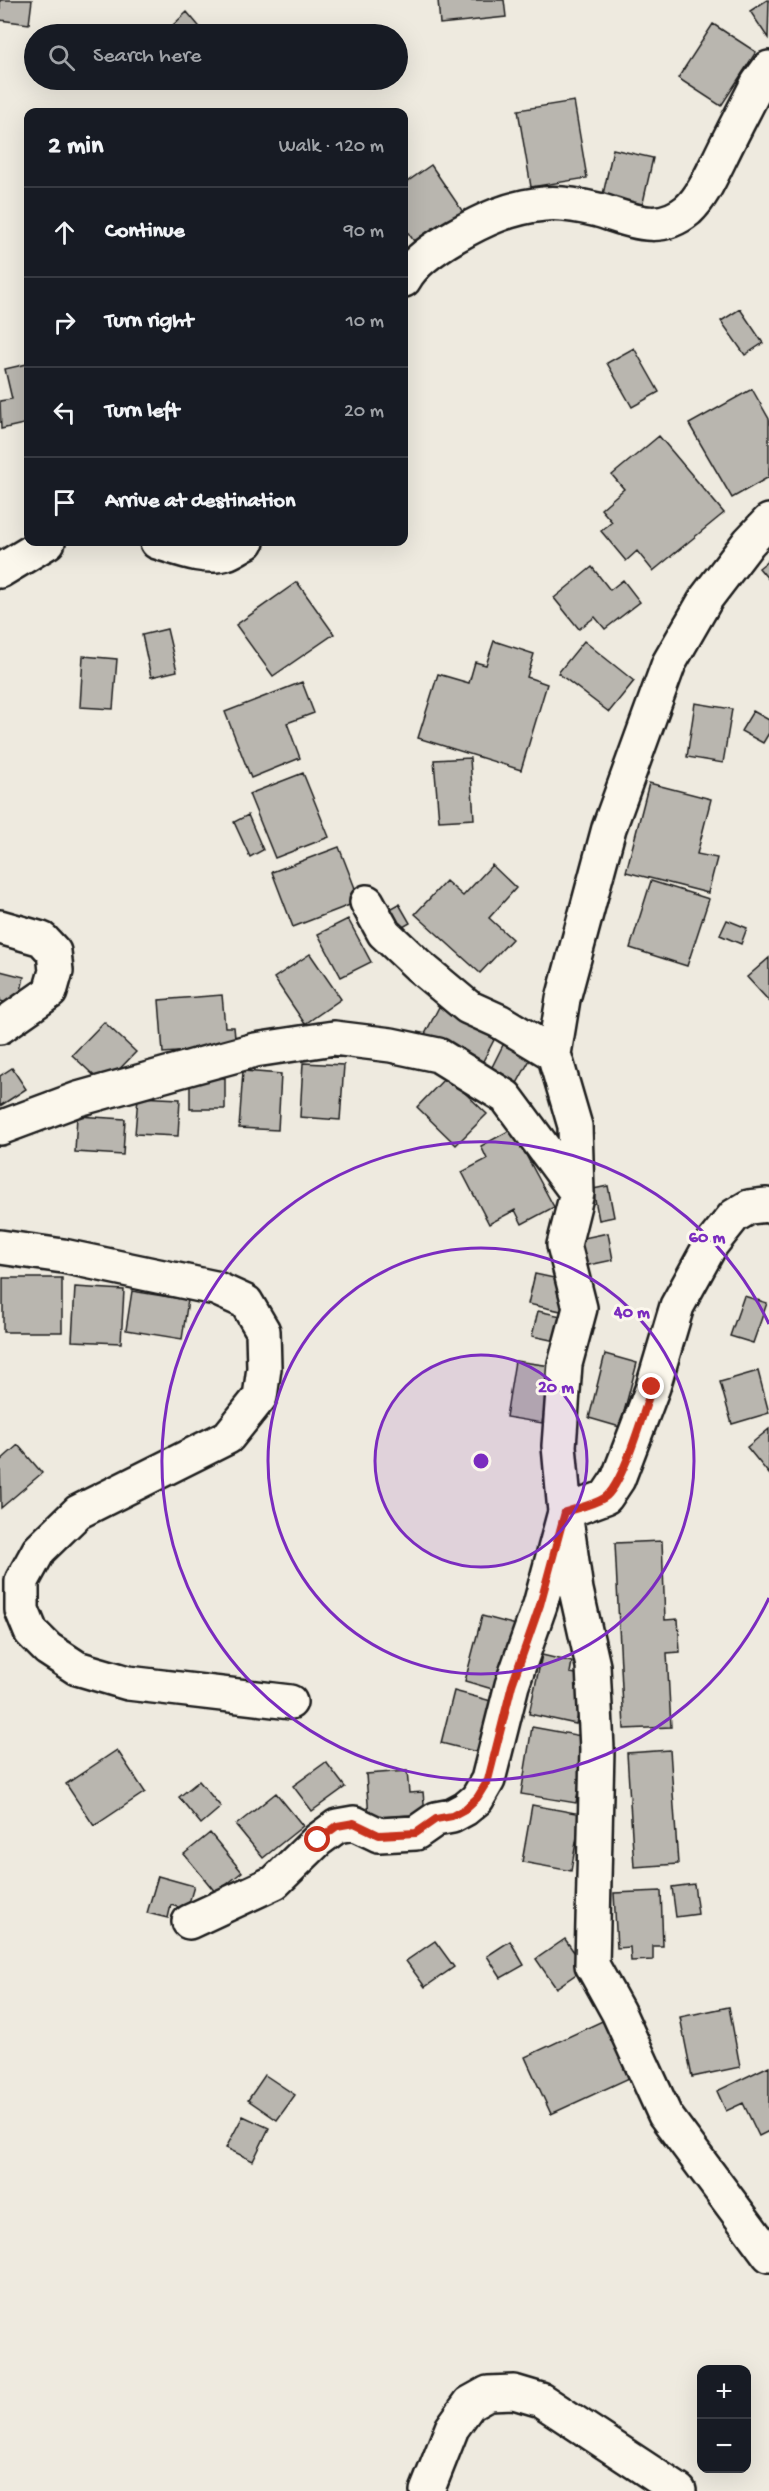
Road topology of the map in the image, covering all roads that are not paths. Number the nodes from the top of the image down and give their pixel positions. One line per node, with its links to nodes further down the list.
1 (769, 68): 2 (street)
2 (408, 272)
3 (769, 521): 11 (street)
4 (41, 546): 7 (street)
5 (170, 546): 6 (street)
6 (240, 546)
7 (0, 571)
8 (367, 902): 11 (street)
9 (0, 927): 10 (street)
10 (0, 1027)
11 (554, 1054): 13 (street)
12 (0, 1128): 13 (street)
13 (577, 1193): 16 (street)
14 (769, 1206): 16 (street)
15 (0, 1247): 17 (street)
16 (565, 1512): 18 (street); 19 (street)
17 (290, 1702)
18 (189, 1922)
19 (769, 2255)
20 (427, 2491): 21 (street)
21 (679, 2491)

